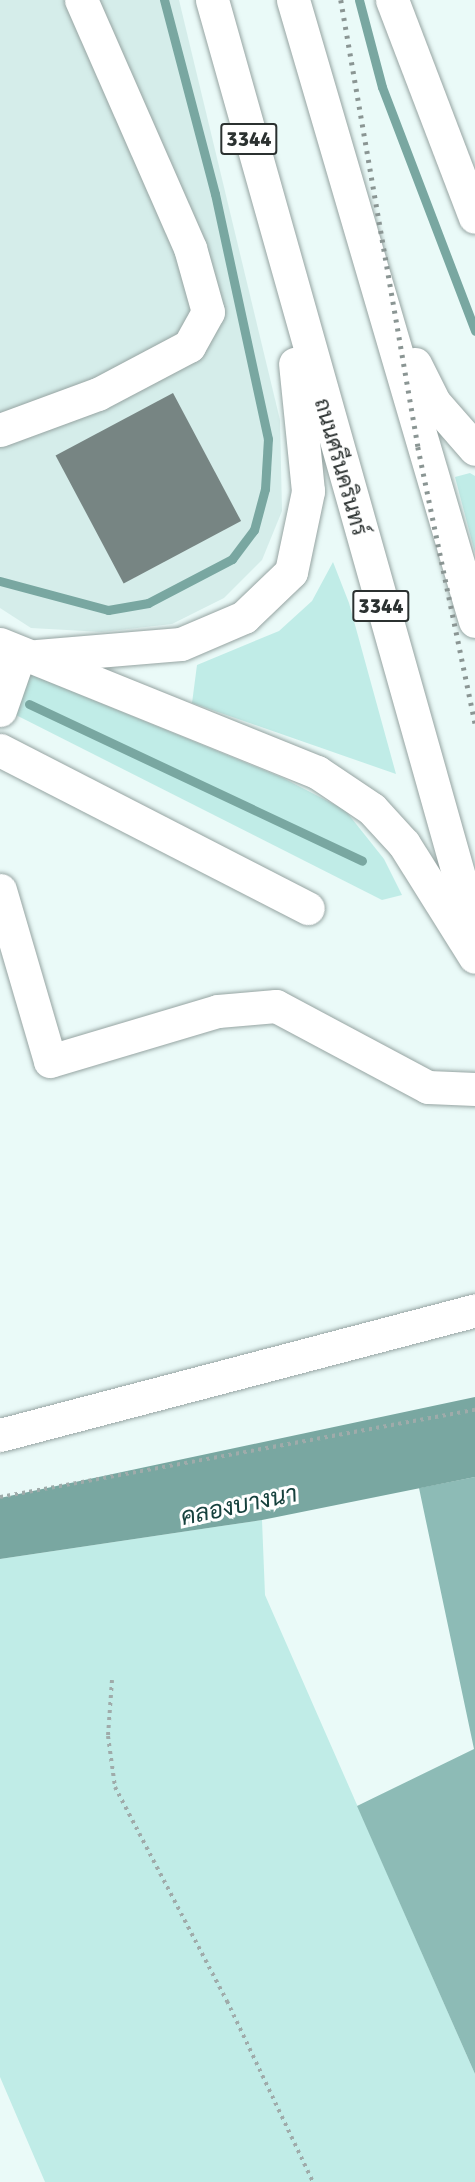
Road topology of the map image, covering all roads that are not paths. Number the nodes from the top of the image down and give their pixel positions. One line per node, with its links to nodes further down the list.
1 (81, 0): 8 (main road)
2 (212, 0): 6 (main road, ถนนศรีนครินทร์ / 3344)
3 (293, 0): 7 (main road)
4 (392, 0): 5 (main road)
5 (475, 216)
6 (286, 278): 11 (main road); 16 (main road, ถนนศรีนครินทร์ / 3344)
7 (378, 293): 9 (main road); 10 (main road)
8 (0, 430)
9 (475, 449)
10 (475, 621)
11 (16, 652): 12 (main road); 17 (main road)
12 (0, 710)
13 (0, 750): 15 (main road)
14 (0, 890): 18 (main road)
15 (308, 908)
16 (475, 933)
17 (475, 957)
18 (475, 1089)
19 (475, 1310): 20 (main road)
20 (0, 1435)

